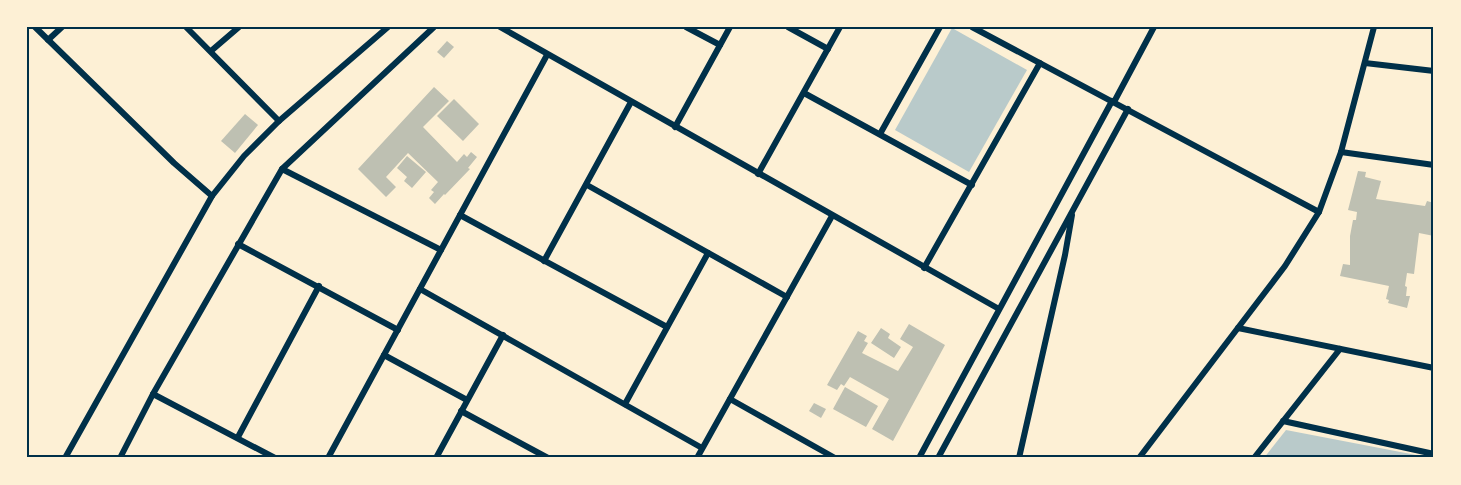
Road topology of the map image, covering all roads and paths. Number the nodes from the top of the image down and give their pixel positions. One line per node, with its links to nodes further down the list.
1 (35, 27): 16 (street)
2 (62, 27): 16 (street)
3 (186, 27): 19 (street)
4 (239, 27): 19 (street)
5 (388, 27): 28 (street)
6 (434, 27): 33 (street)
7 (500, 27): 20 (street)
8 (686, 27): 17 (street)
9 (730, 27): 17 (street)
10 (788, 27): 18 (street)
11 (840, 27): 18 (street)
12 (940, 27): 30 (street)
13 (972, 27): 21 (street)
14 (1374, 27): 22 (street)
15 (1152, 28): 26 (street)
16 (48, 40): 37 (street)
17 (720, 45): 29 (street)
18 (828, 49): 24 (street)
19 (211, 51): 28 (street)
20 (547, 55): 25 (street); 40 (street)
21 (1040, 63): 26 (street); 36 (street)
22 (1365, 63): 23 (street); 31 (street)
23 (1434, 71)
24 (804, 93): 30 (street); 34 (street)
25 (631, 102): 29 (street); 35 (street)
26 (1113, 102): 27 (street); 50 (street)
27 (1128, 110): 38 (street); 39 (street)
28 (279, 121): 37 (street)
29 (675, 127): 34 (street)
30 (880, 134): 36 (street)
31 (1341, 152): 32 (street); 39 (street)
32 (1434, 165)
33 (282, 169): 42 (street); 43 (street)
34 (758, 174): 41 (street)
35 (587, 185): 44 (street); 45 (street)
36 (972, 185): 46 (street)
37 (212, 196): 68 (street)
38 (1073, 209): 77 (street); 78 (street)
39 (1319, 212): 52 (street)
40 (460, 215): 43 (street); 45 (street)
41 (832, 216): 46 (street); 49 (street)
42 (238, 244): 47 (street); 58 (street)
43 (441, 250): 48 (street)
44 (708, 253): 49 (street); 51 (street)
45 (544, 261): 51 (street)
46 (924, 268): 50 (street)
47 (319, 286): 53 (street); 64 (street)
48 (420, 289): 53 (street); 54 (street)
49 (787, 297): 59 (street)
50 (999, 309): 76 (street)
51 (667, 327): 61 (street)
52 (1238, 328): 55 (street); 79 (street)
53 (398, 330): 56 (street)
54 (504, 336): 60 (street); 61 (street)
55 (1340, 349): 57 (street); 63 (street)
56 (384, 355): 60 (street); 71 (street)
57 (1434, 368)
58 (153, 394): 64 (street); 69 (street)
59 (730, 399): 65 (street); 75 (street)
60 (468, 400): 62 (street)
61 (625, 404): 65 (street)
62 (461, 411): 72 (street); 73 (street)
63 (1283, 421): 67 (street); 80 (street)
64 (238, 437): 70 (street)
65 (702, 447): 74 (street)
66 (1434, 454): 67 (street)
67 (1425, 455)
68 (65, 458)
69 (120, 458)
70 (275, 458)
71 (328, 458)
72 (436, 458)
73 (548, 458)
74 (697, 458)
75 (836, 458)
76 (919, 458)
77 (938, 458)
78 (1019, 458)
79 (1139, 458)
80 (1254, 458)

